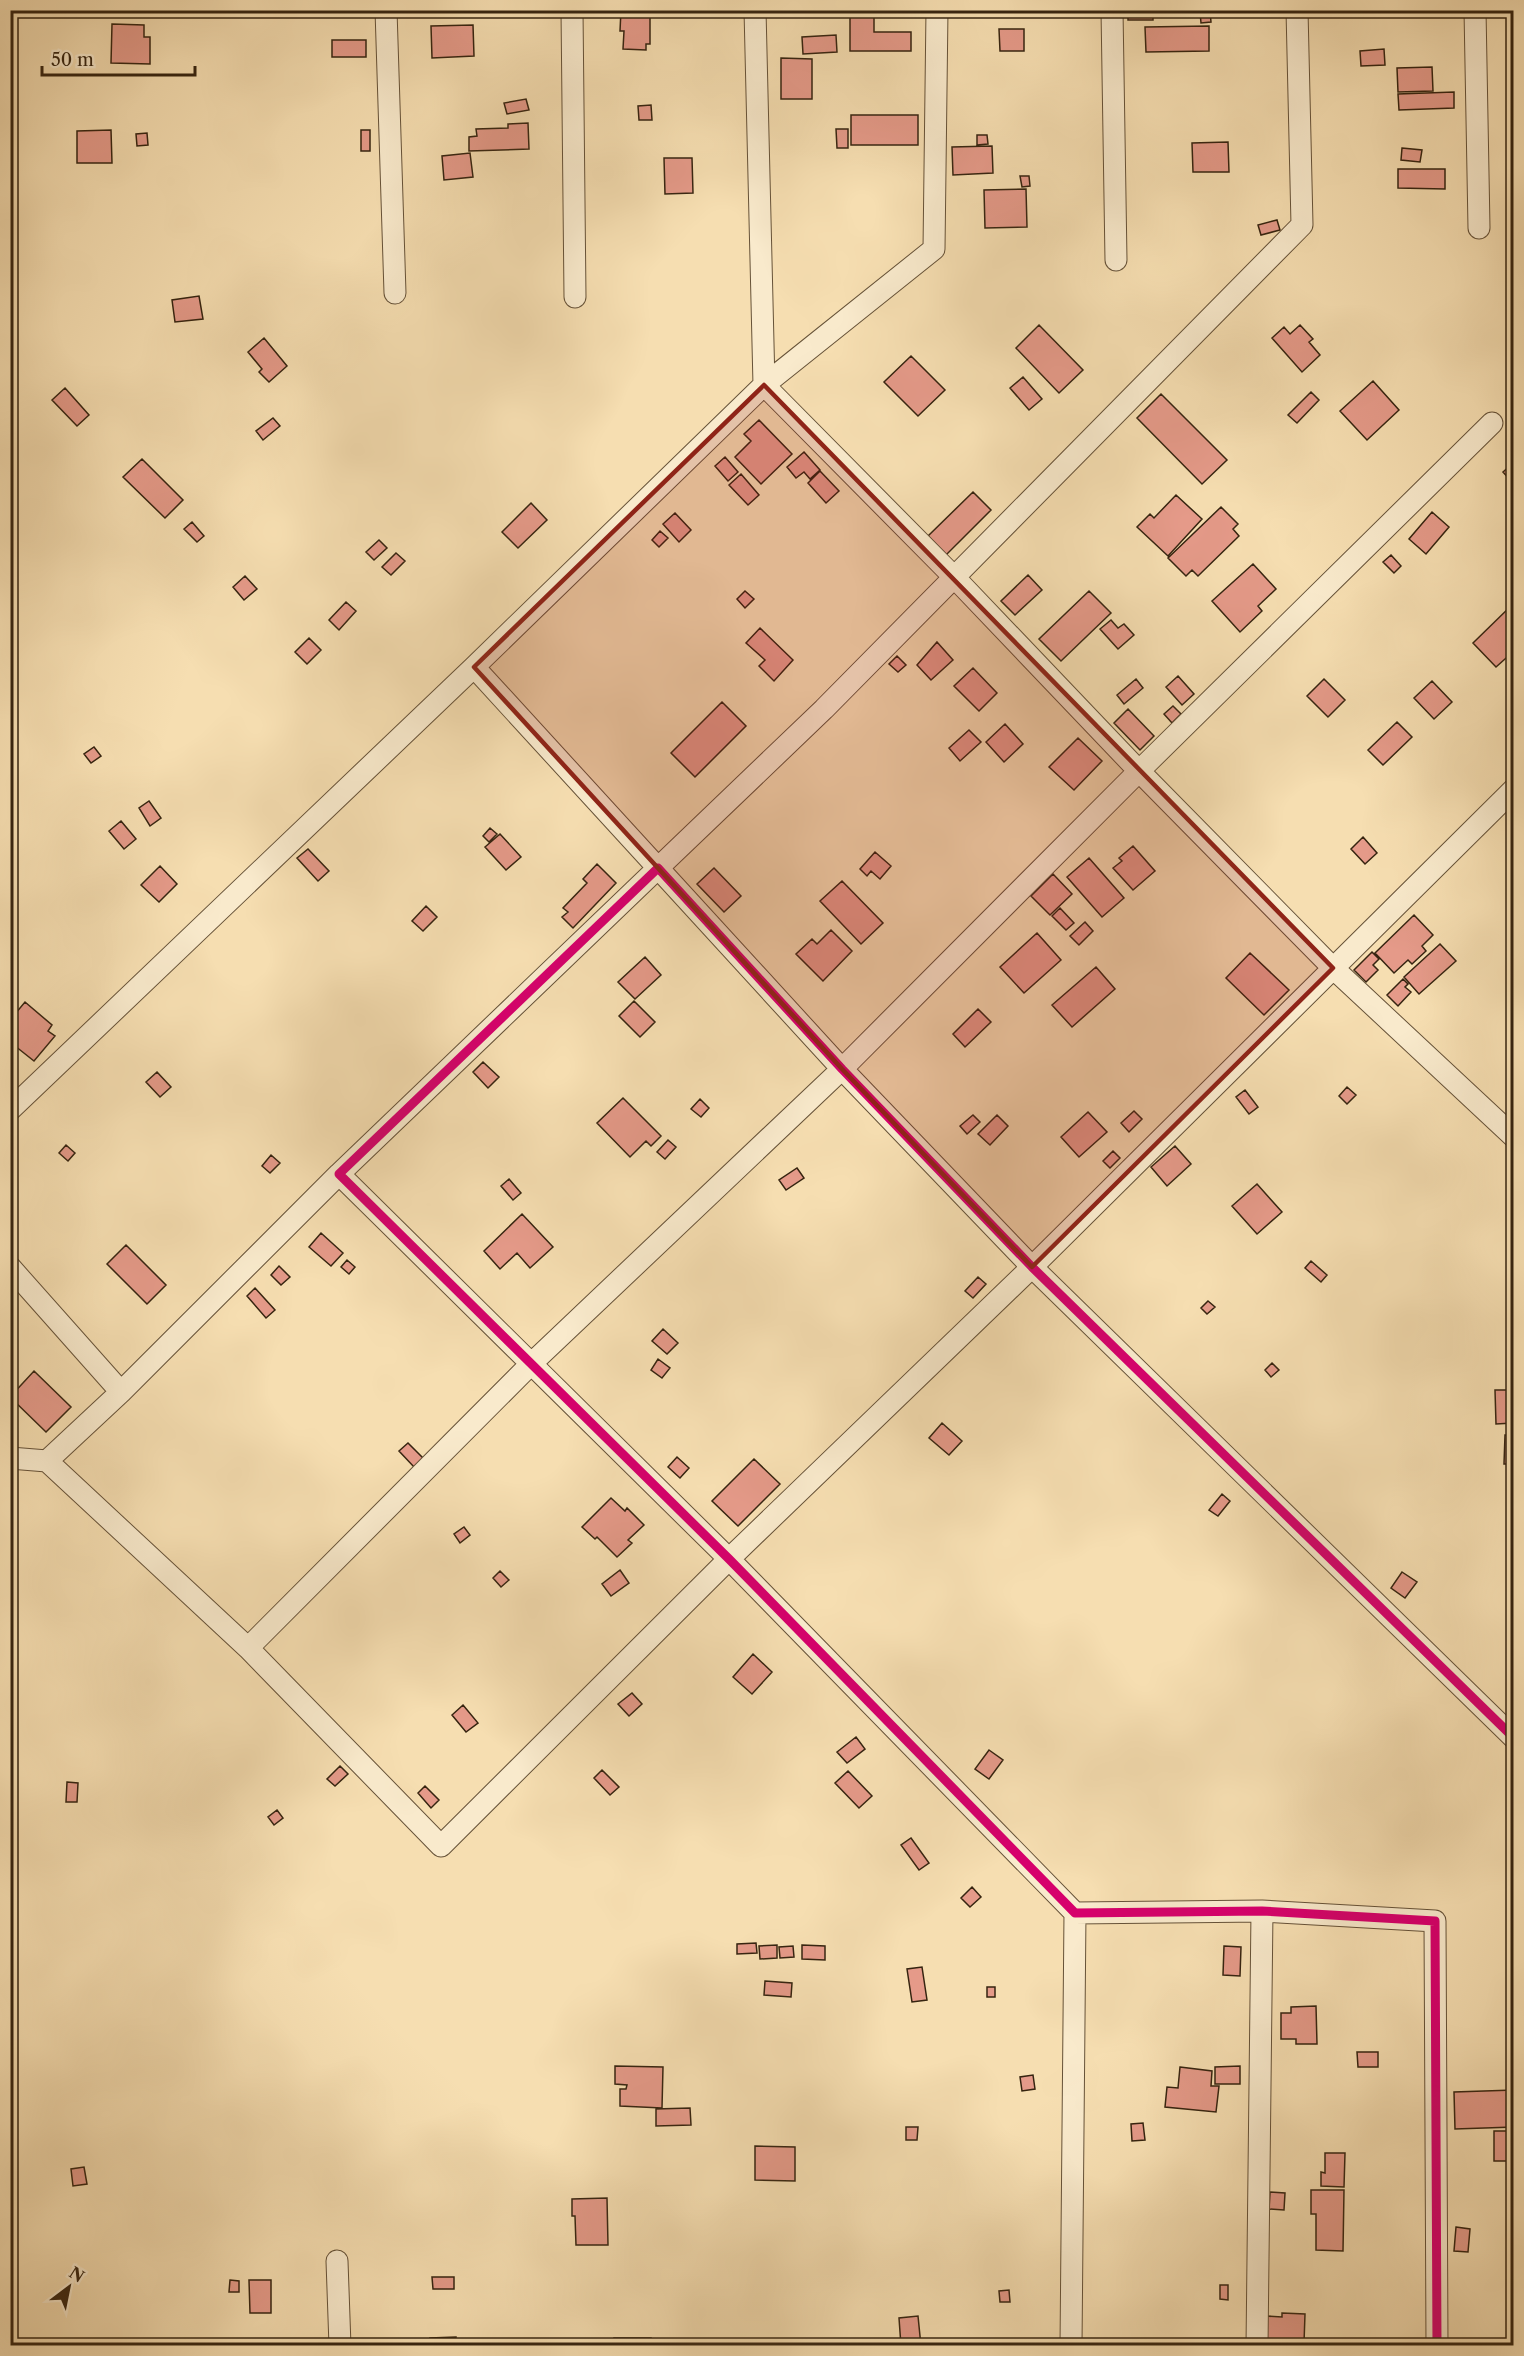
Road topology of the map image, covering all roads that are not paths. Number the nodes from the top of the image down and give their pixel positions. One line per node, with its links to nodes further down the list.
1 (386, 10): 10 (street)
2 (572, 10): 11 (street)
3 (755, 10): 12 (street)
4 (937, 10): 12 (street)
5 (1112, 10): 9 (street)
6 (1297, 10): 14 (street)
7 (1475, 10): 8 (street)
8 (1479, 228)
9 (1116, 260)
10 (395, 293)
11 (575, 297)
12 (764, 385): 14 (street); 15 (street)
13 (1492, 423): 16 (street)
14 (954, 577): 16 (street); 18 (street)
15 (474, 667): 18 (street); 21 (street)
16 (1139, 771): 19 (street); 20 (street)
17 (1514, 789): 19 (street)
18 (658, 868): 20 (street); 23 (street)
19 (1333, 968): 22 (street); 25 (street)
20 (842, 1070): 25 (street); 26 (street)
21 (10, 1110)
22 (1514, 1137)
23 (339, 1174): 26 (street); 27 (street)
24 (10, 1267): 27 (street)
25 (1032, 1267): 30 (street); 32 (street)
26 (532, 1363): 30 (street); 31 (street)
27 (121, 1392): 29 (street)
28 (10, 1458): 29 (street)
29 (47, 1461): 31 (street)
30 (729, 1560): 31 (street); 34 (street)
31 (248, 1648)
32 (1514, 1738)
33 (1262, 1911): 34 (street); 38 (street); 39 (street)
34 (1075, 1913): 37 (street)
35 (337, 2261): 36 (street)
36 (340, 2346)
37 (1071, 2346)
38 (1257, 2346)
39 (1437, 2346)

